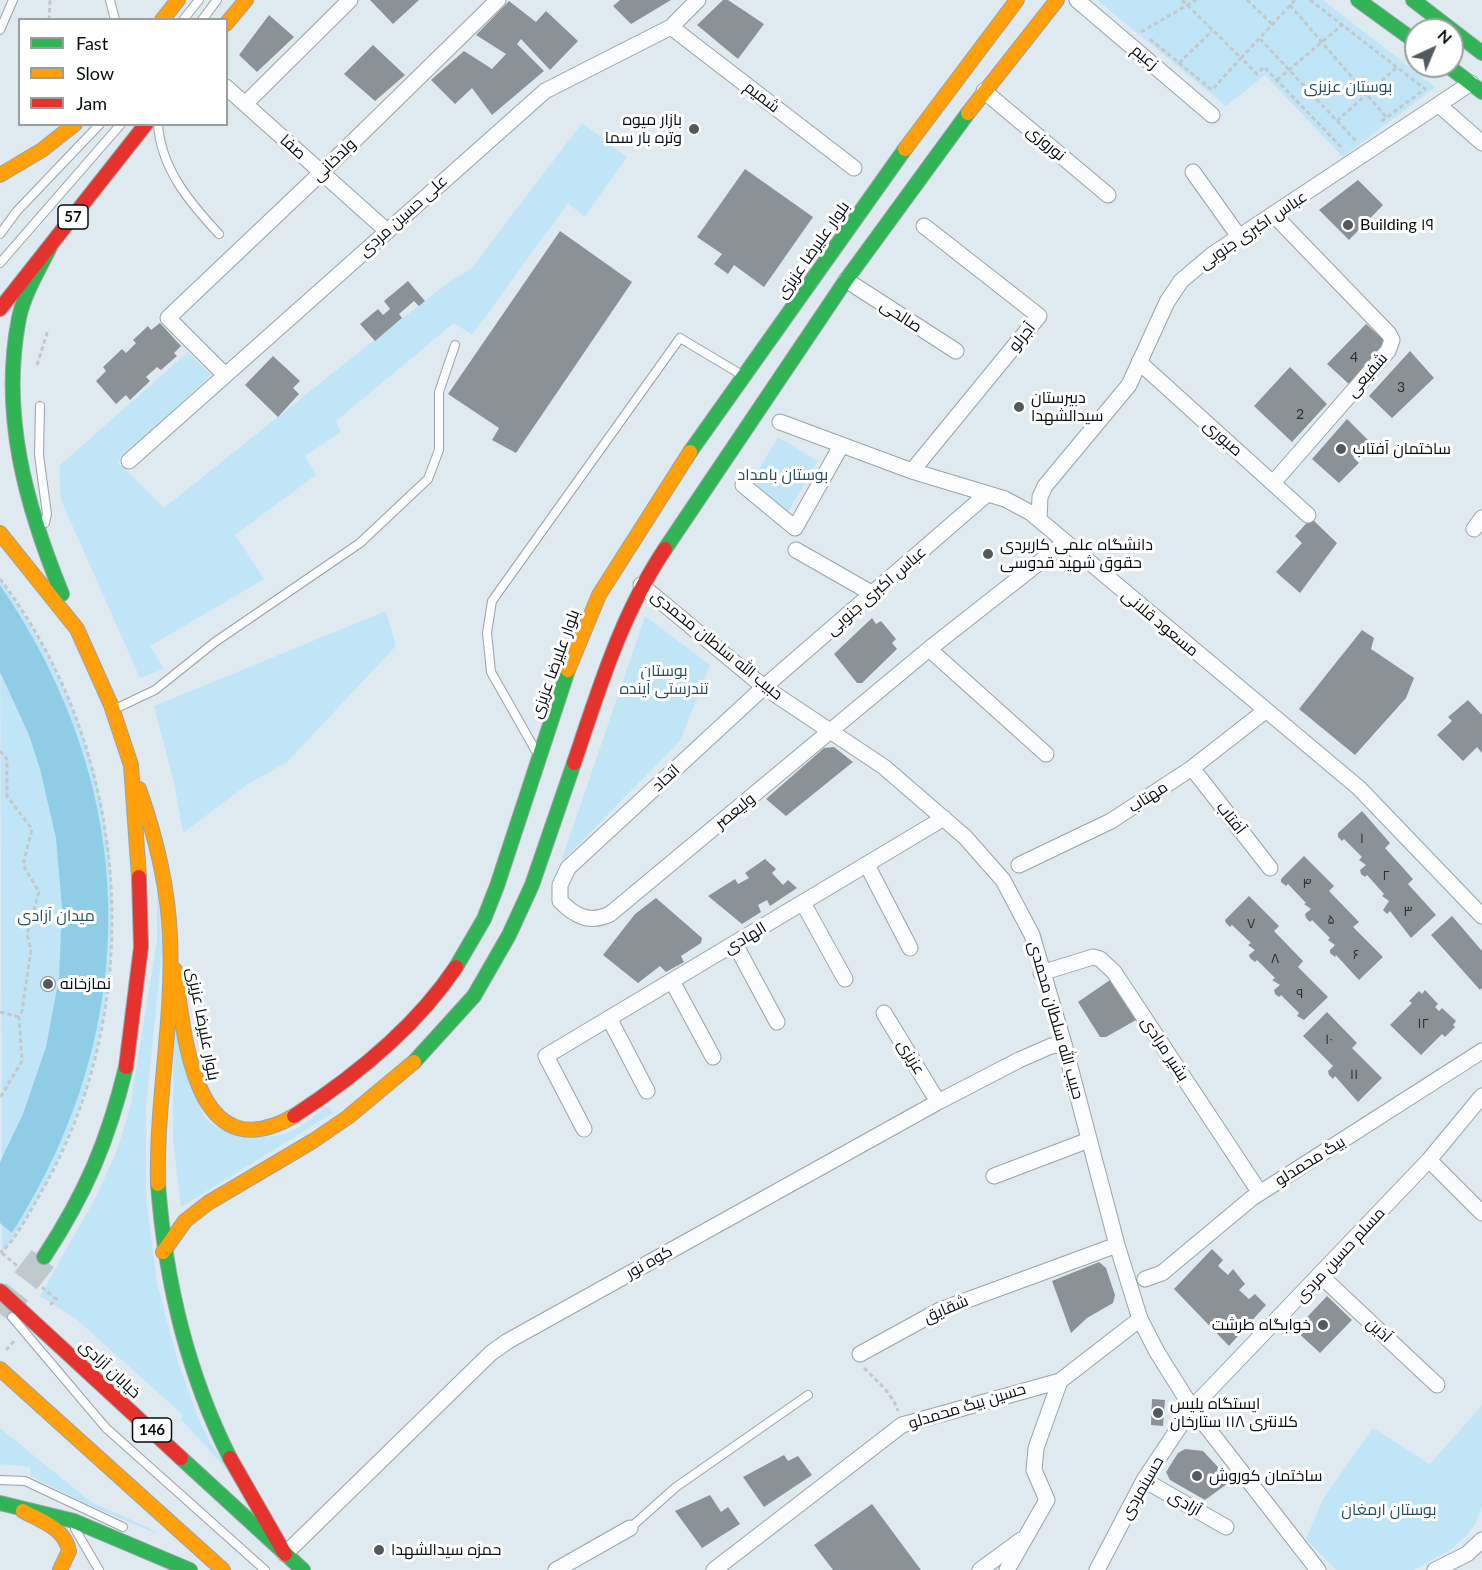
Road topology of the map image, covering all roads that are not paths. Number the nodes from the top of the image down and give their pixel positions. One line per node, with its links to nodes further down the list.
1 (13, 0): 22 (lane)
2 (110, 0): 15 (lane)
3 (178, 0): 16 (main road)
4 (199, 0): 17 (lane)
5 (217, 0): 18 (lane)
6 (246, 0): 20 (main road)
7 (350, 0): 30 (street)
8 (498, 0): 42 (street, ولدخانی)
9 (698, 0): 21 (street, علی حسین مردی)
10 (1017, 0): 60 (main road, بلوار علیرضا عزیزی)
11 (1057, 0): 29 (main road, بلوار علیرضا عزیزی)
12 (1077, 0): 32 (street, زعیم)
13 (1358, 0): 23 (main road)
14 (1413, 0): 19 (main road)
15 (114, 18)
16 (164, 18)
17 (185, 18)
18 (204, 18)
19 (1436, 18)
20 (228, 22)
21 (671, 27): 41 (street, شمیم); 48 (street, علی حسین مردی)
22 (0, 30)
23 (1404, 33)
24 (1464, 39): 25 (main road)
25 (1482, 53)
26 (1464, 78): 27 (main road)
27 (1477, 87): 31 (street, عباس اکبری جنوبی)
28 (228, 89): 30 (street, صفا)
29 (984, 91): 45 (street, نوروزی); 54 (main road, بلوار علیرضا عزیزی)
30 (245, 104): 42 (street, صفا)
31 (1439, 105): 39 (street); 46 (street, عباس اکبری جنوبی)
32 (1212, 115)
33 (65, 126): 40 (lane)
34 (72, 126): 40 (main road)
35 (98, 126): 49 (lane)
36 (120, 126): 53 (lane)
37 (144, 126): 52 (main road, 57)
38 (158, 126): 50 (lane)
39 (1482, 143)
40 (22, 163): 44 (main road)
41 (854, 168)
42 (322, 172): 48 (street, صفا); 59 (street, ولدخانی)
43 (1193, 172): 51 (street)
44 (0, 175)
45 (1108, 195)
46 (1274, 215): 51 (street, عباس اکبری جنوبی); 66 (street, شفیعی)
47 (924, 226): 65 (street, آجرلو)
48 (387, 231): 59 (street, علی حسین مردی)
49 (0, 234)
50 (219, 234)
51 (1240, 238): 58 (street, عباس اکبری جنوبی)
52 (50, 247): 55 (main road, 57); 73 (main road)
53 (0, 263)
54 (846, 280): 57 (street, صالحی); 76 (main road, بلوار علیرضا عزیزی)
55 (0, 309)
56 (456, 345): 81 (lane)
57 (956, 351)
58 (1138, 362): 66 (street, صبوری); 70 (street, عباس اکبری جنوبی)
59 (225, 375): 64 (street, علی حسین مردی)
60 (744, 376): 75 (main road, بلوار علیرضا عزیزی); 85 (lane)
61 (40, 406): 73 (lane)
62 (780, 422): 63 (street, مسعود قلانی)
63 (841, 446): 65 (street, مسعود قلانی); 67 (street)
64 (129, 461)
65 (912, 471): 68 (street, مسعود قلانی)
66 (1273, 483): 69 (street, صبوری)
67 (742, 485)
68 (987, 494): 70 (street, مسعود قلانی); 77 (street, عباس اکبری جنوبی)
69 (1308, 515)
70 (1039, 520): 72 (street, مسعود قلانی)
71 (0, 533): 78 (main road)
72 (1064, 543): 79 (street, ولیعصر); 82 (street, مسعود قلانی)
73 (41, 545): 78 (main road)
74 (796, 550): 77 (street)
75 (615, 567): 76 (main road); 85 (main road, بلوار علیرضا عزیزی)
76 (641, 585): 80 (street, حبیب الله سلطان محمدی); 88 (main road, بلوار علیرضا عزیزی)
77 (873, 594): 80 (street, عباس اکبری جنوبی)
78 (77, 629): 81 (main road)
79 (929, 649): 83 (street, ولیعصر); 84 (street)
80 (765, 687): 83 (street, حبیب الله سلطان محمدی); 92 (street, اتحاد)
81 (113, 710): 86 (main road)
82 (1265, 711): 87 (street, مهتاب); 95 (street, مسعود قلانی)
83 (832, 730): 89 (street, حبیب الله سلطان محمدی); 92 (street, ولیعصر)
84 (1046, 754)
85 (539, 757): 88 (main road, بلوار علیرضا عزیزی)
86 (131, 765): 96 (main road); 120 (main road)
87 (1192, 768): 91 (street, مهتاب); 93 (street, آفتاب)
88 (545, 794): 111 (main road, بلوار علیرضا عزیزی); 111 (main road, بلوار علیرضا عزیزی)
89 (944, 818): 90 (street, الهادی); 99 (street, حبیب الله سلطان محمدی)
90 (867, 865): 94 (street, الهادی); 98 (street)
91 (1019, 865)
92 (568, 868)
93 (1270, 868)
94 (803, 903): 97 (street, الهادی); 100 (street)
95 (1482, 916)
96 (170, 941): 111 (main road, بلوار علیرضا عزیزی); 119 (main road)
97 (735, 944): 101 (street, الهادی); 104 (street)
98 (910, 948)
99 (1041, 973): 105 (street, حبیب الله سلطان محمدی); 116 (street, بشیر مرادی)
100 (845, 979)
101 (672, 981): 103 (street, الهادی); 107 (street)
102 (884, 1013): 110 (street, عزیزی)
103 (609, 1018): 108 (street); 112 (street, الهادی)
104 (777, 1022)
105 (1064, 1044): 110 (street, کوه نور); 113 (street, حبیب الله سلطان محمدی)
106 (1482, 1051): 116 (street, بیگ محمدلو)
107 (713, 1057)
108 (647, 1091)
109 (1482, 1096): 114 (street, مسلم حسین مردی)
110 (938, 1102): 142 (street, کوه نور)
111 (339, 1104): 119 (main road, بلوار علیرضا عزیزی)
112 (584, 1129)
113 (1089, 1140): 115 (street); 118 (street, حبیب الله سلطان محمدی)
114 (1429, 1160): 117 (street); 121 (street, مسلم حسین مردی)
115 (994, 1176)
116 (1260, 1193): 122 (street, بیگ محمدلو)
117 (1482, 1214)
118 (1116, 1245): 125 (street, حبیب الله سلطان محمدی); 126 (street, شقایق)
119 (164, 1252): 142 (main road)
120 (44, 1257)
121 (1321, 1276): 129 (street, آذین); 131 (street, مسلم حسین مردی)
122 (1145, 1279)
123 (0, 1291): 142 (main road, خیابان آزادی / 146)
124 (8, 1313): 147 (lane)
125 (1140, 1319): 128 (street, حسین بیگ محمدلو); 131 (street, حبیب الله سلطان محمدی)
126 (860, 1354)
127 (0, 1369): 146 (main road)
128 (1060, 1381): 139 (street); 150 (street, حسین بیگ محمدلو)
129 (1437, 1385)
130 (808, 1395): 137 (lane)
131 (1192, 1408): 133 (street, حسینمردی); 154 (street, حبیب الله سلطان محمدی)
132 (0, 1480): 138 (lane)
133 (1144, 1480): 136 (street, آزادی); 153 (street, حسینمردی)
134 (6, 1504): 135 (main road); 144 (main road)
135 (69, 1520): 143 (main road); 145 (lane)
136 (1226, 1527)
137 (630, 1528): 149 (street)
138 (129, 1530)
139 (1024, 1538): 151 (street); 152 (street)
140 (1482, 1540): 155 (street)
141 (157, 1546): 143 (lane)
142 (285, 1554): 148 (main road, خیابان آزادی / 146)
143 (184, 1567)
144 (60, 1570)
145 (99, 1570)
146 (223, 1570)
147 (265, 1570)
148 (303, 1570)
149 (556, 1570)
150 (714, 1570)
151 (980, 1570)
152 (1007, 1570)
153 (1097, 1570)
154 (1317, 1570)
155 (1435, 1570)

